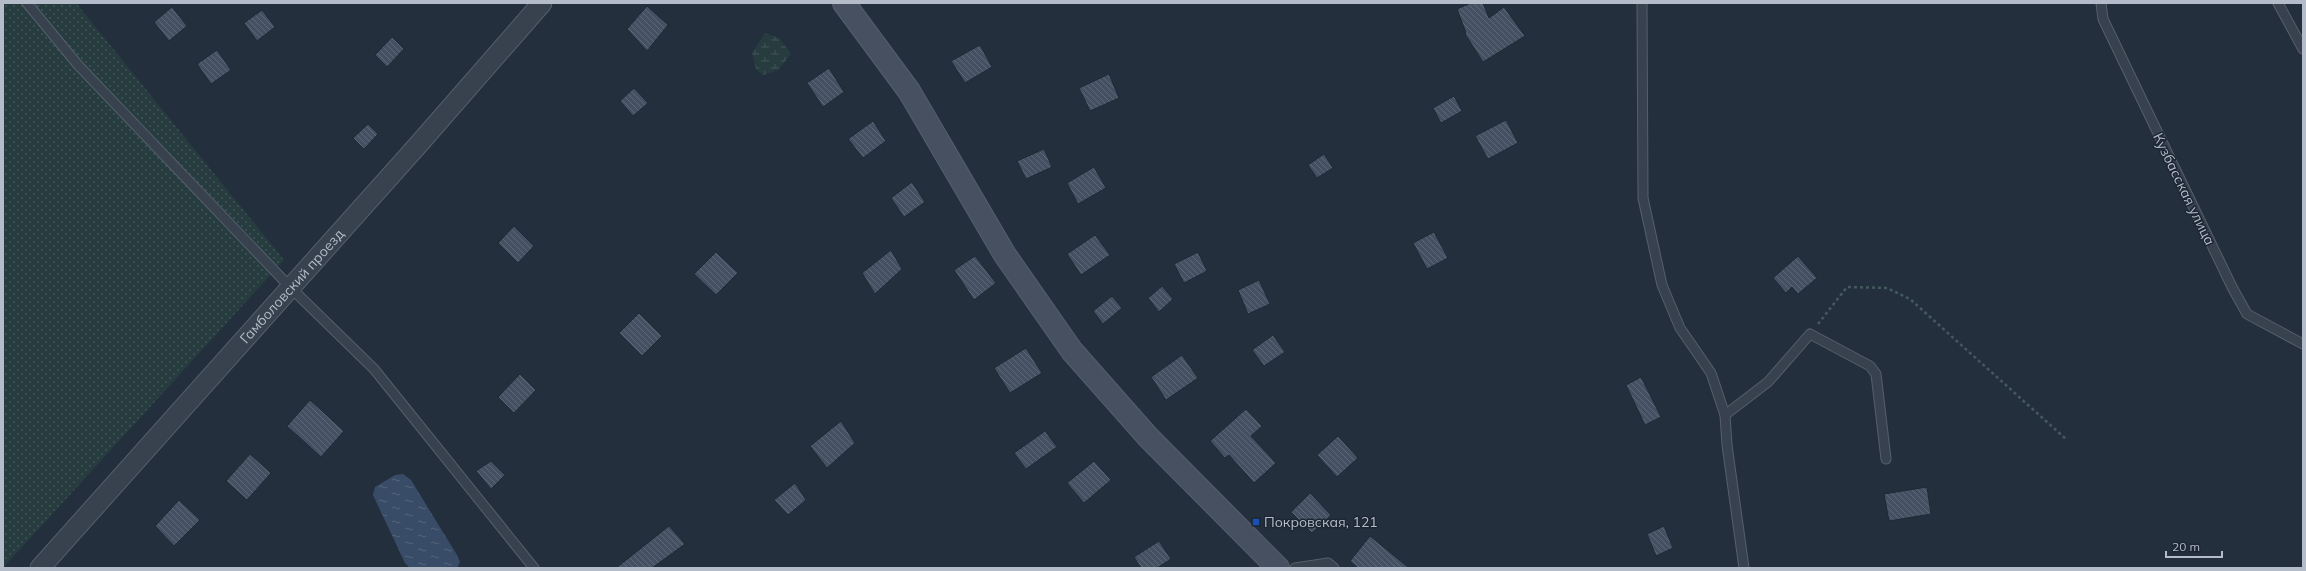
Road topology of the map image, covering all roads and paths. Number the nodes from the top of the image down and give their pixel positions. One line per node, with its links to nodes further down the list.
1 (27, 3): 8 (lane)
2 (542, 3): 8 (street, Гамболовский проезд)
3 (844, 3): 16 (main road)
4 (1642, 3): 11 (lane)
5 (2101, 3): 10 (lane, Кузбасская улица)
6 (2278, 3): 7 (lane)
7 (2303, 49)
8 (291, 288): 14 (street, Гамболовский проезд); 15 (lane)
9 (1810, 334): 11 (lane); 12 (path); 13 (lane)
10 (2303, 344)
11 (1725, 415): 18 (lane)
12 (2067, 440)
13 (1886, 458)
14 (40, 568)
15 (534, 568)
16 (1282, 568): 17 (lane)
17 (1334, 568)
18 (1744, 568)

